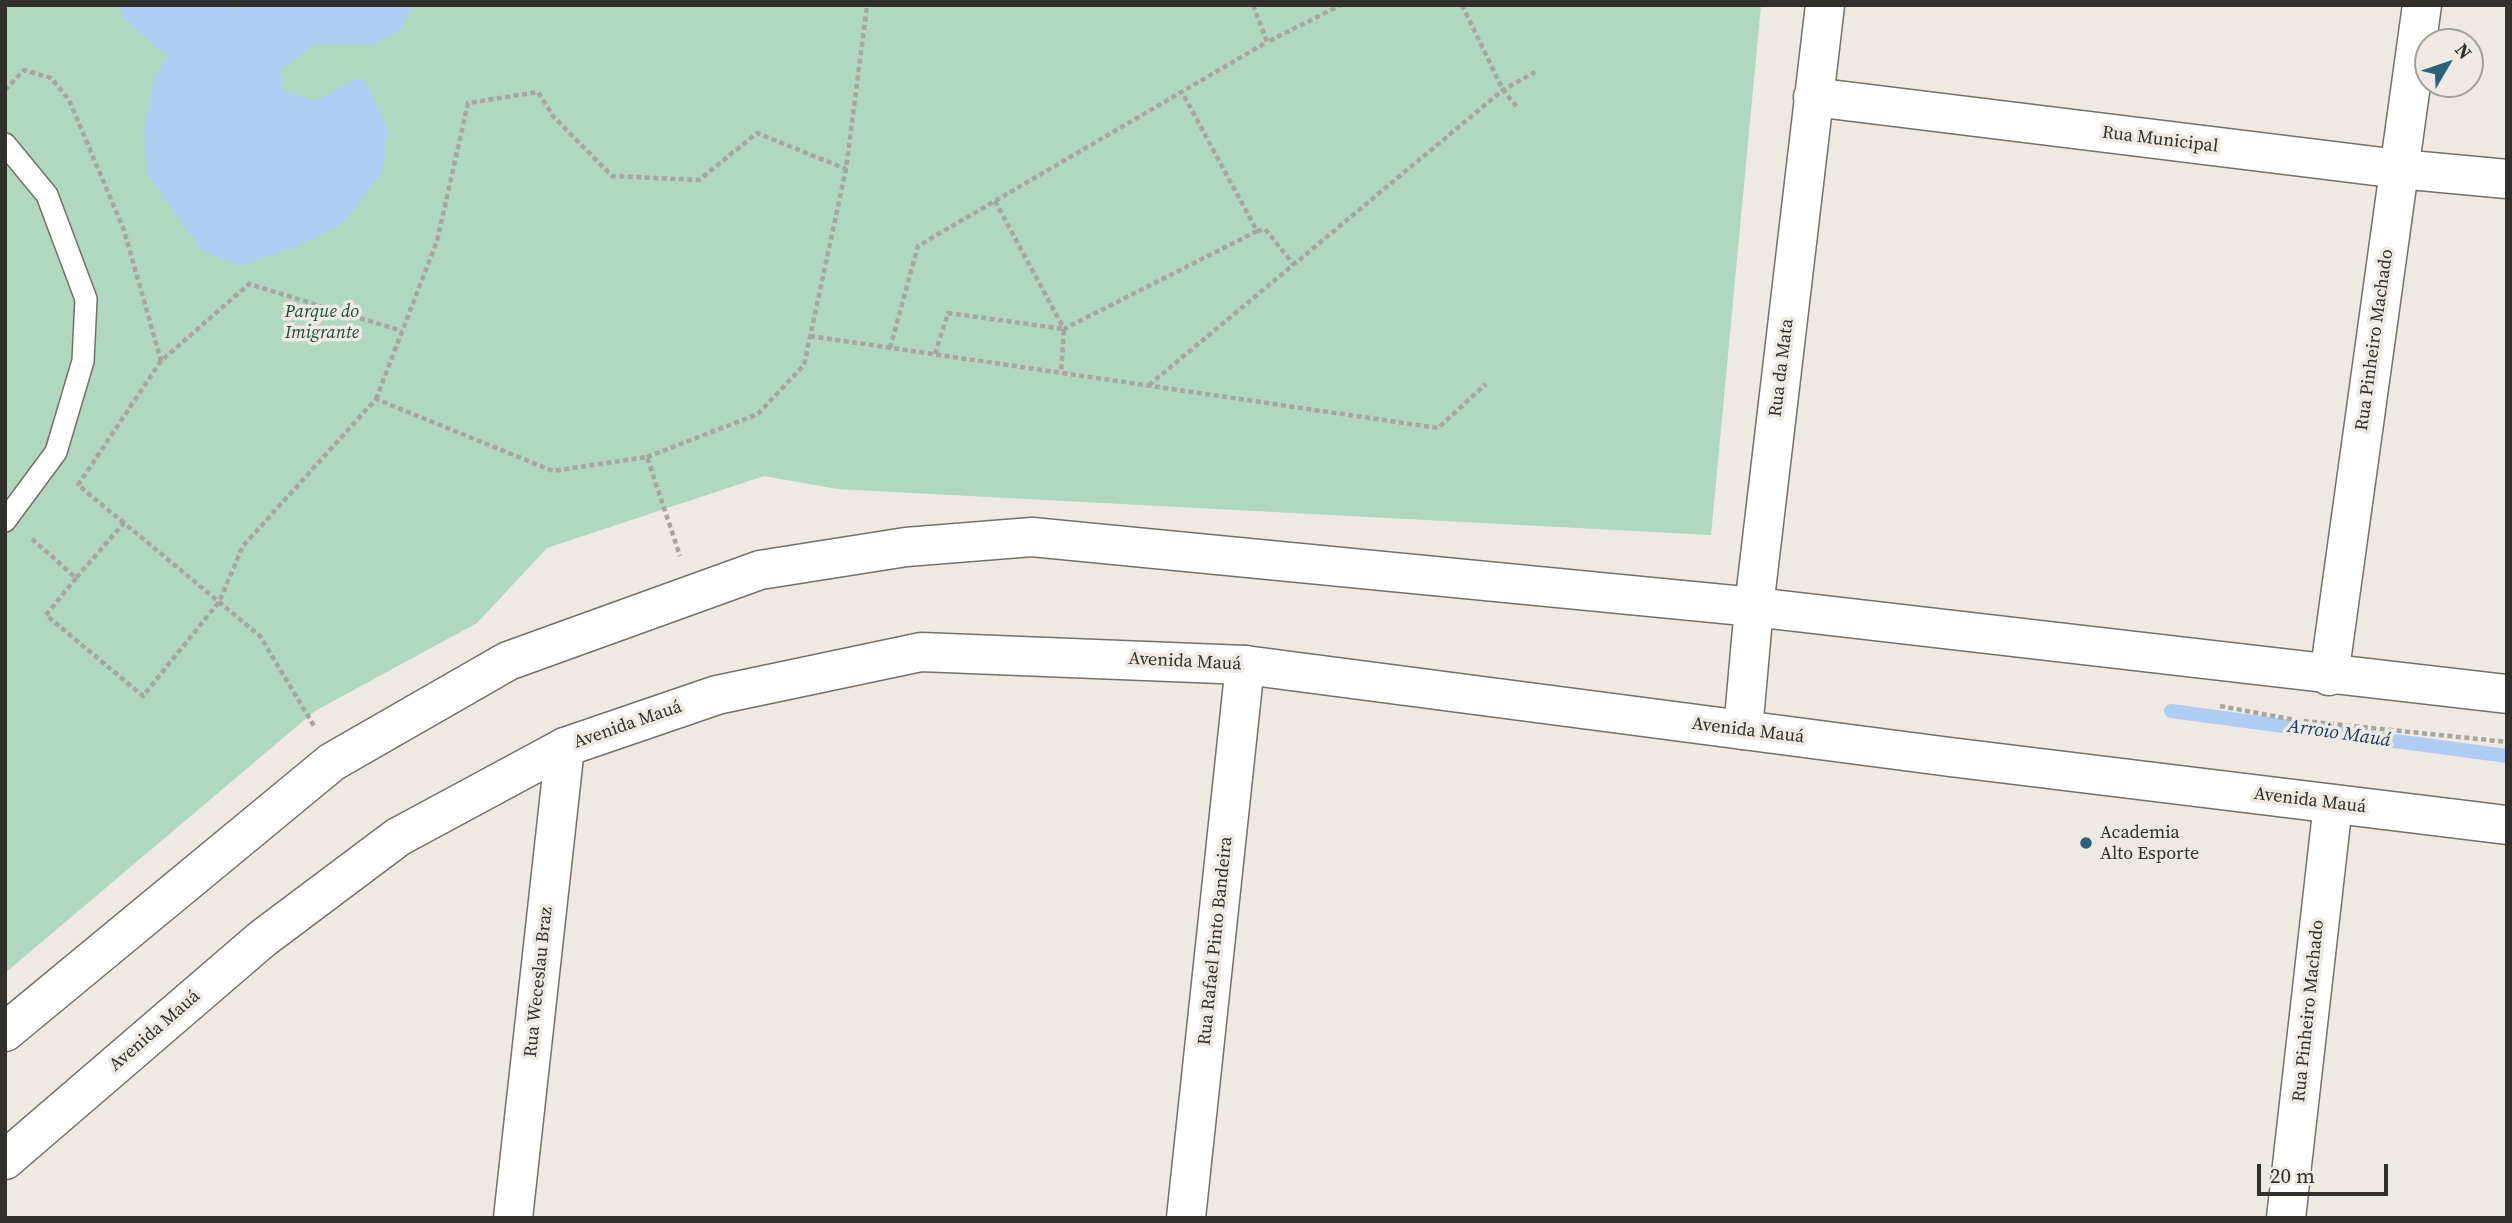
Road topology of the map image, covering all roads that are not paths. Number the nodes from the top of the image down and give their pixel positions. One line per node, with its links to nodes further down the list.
1 (1825, 5): 3 (main road, Rua da Mata)
2 (2422, 5): 5 (main road, Rua Pinheiro Machado)
3 (1813, 97): 5 (main road, Rua Municipal); 8 (main road, Rua da Mata)
4 (5, 144): 7 (lane)
5 (2399, 169): 6 (main road, Rua Municipal); 10 (main road, Rua Pinheiro Machado)
6 (2507, 179)
7 (7, 519)
8 (1754, 607): 10 (main road); 12 (main road, Rua da Mata); 16 (main road)
9 (1245, 665): 12 (main road, Avenida Mauá); 13 (main road, Avenida Mauá); 19 (main road, Rua Rafael Pinto Bandeira)
10 (2329, 676): 11 (main road)
11 (2507, 694)
12 (1743, 730): 14 (main road, Avenida Mauá)
13 (565, 747): 17 (main road, Avenida Mauá); 18 (main road, Rua Weceslau Braz)
14 (2333, 804): 15 (main road, Avenida Mauá); 20 (main road, Rua Pinheiro Machado)
15 (2507, 825)
16 (5, 1032)
17 (5, 1160)
18 (513, 1218)
19 (1186, 1218)
20 (2286, 1218)

